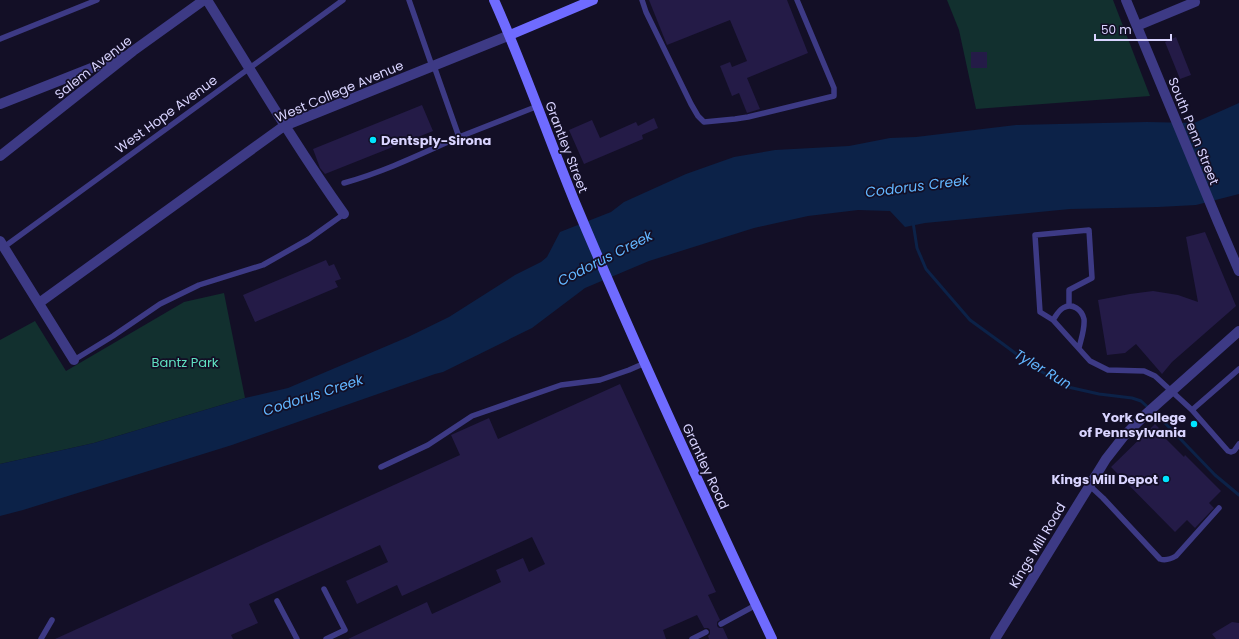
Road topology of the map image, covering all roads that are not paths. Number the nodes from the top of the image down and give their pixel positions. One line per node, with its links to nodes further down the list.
1 (97, 0): 14 (lane)
2 (204, 0): 15 (street, Salem Avenue)
3 (207, 0): 17 (street)
4 (343, 0): 17 (lane, West Hope Avenue)
5 (409, 0): 16 (lane)
6 (494, 0): 13 (street, Grantley Street)
7 (593, 0): 13 (street, West College Avenue)
8 (642, 0): 9 (lane)
9 (797, 0)
10 (1126, 0): 12 (street, South Penn Street)
11 (1194, 1): 12 (street)
12 (1136, 26): 26 (street, South Penn Street)
13 (510, 35): 16 (street, West College Avenue); 19 (street, Grantley Street)
14 (0, 39)
15 (133, 51): 18 (street); 22 (street, Salem Avenue)
16 (433, 66): 20 (street, West College Avenue); 21 (lane)
17 (249, 68): 20 (street); 25 (lane, West Hope Avenue)
18 (0, 104)
19 (538, 106): 21 (lane); 28 (street, Grantley Street)
20 (284, 126): 24 (street); 27 (street, West College Avenue)
21 (458, 137): 23 (lane)
22 (0, 156)
23 (344, 183)
24 (344, 214): 33 (lane)
25 (2, 244): 27 (street)
26 (1239, 271)
27 (39, 303): 33 (street)
28 (618, 303): 34 (street, Grantley Road)
29 (1069, 306): 30 (lane); 30 (lane); 32 (lane)
30 (1052, 320): 32 (lane)
31 (1239, 331): 36 (street, Kings Mill Road)
32 (1079, 348): 36 (lane)
33 (74, 360)
34 (645, 363): 39 (lane); 44 (street, Grantley Road)
35 (1239, 369): 37 (lane)
36 (1172, 391): 37 (lane); 40 (street, Kings Mill Road)
37 (1192, 410): 38 (lane)
38 (1239, 444)
39 (381, 467)
40 (1090, 486): 41 (lane); 53 (street, Kings Mill Road)
41 (1219, 508)
42 (324, 589): 50 (lane)
43 (277, 601): 49 (lane)
44 (756, 605): 46 (lane); 52 (street, Grantley Road)
45 (52, 620): 48 (lane)
46 (721, 624)
47 (706, 632): 51 (lane)
48 (41, 639)
49 (297, 639)
50 (326, 639)
51 (692, 639)
52 (772, 639)
53 (995, 639)

